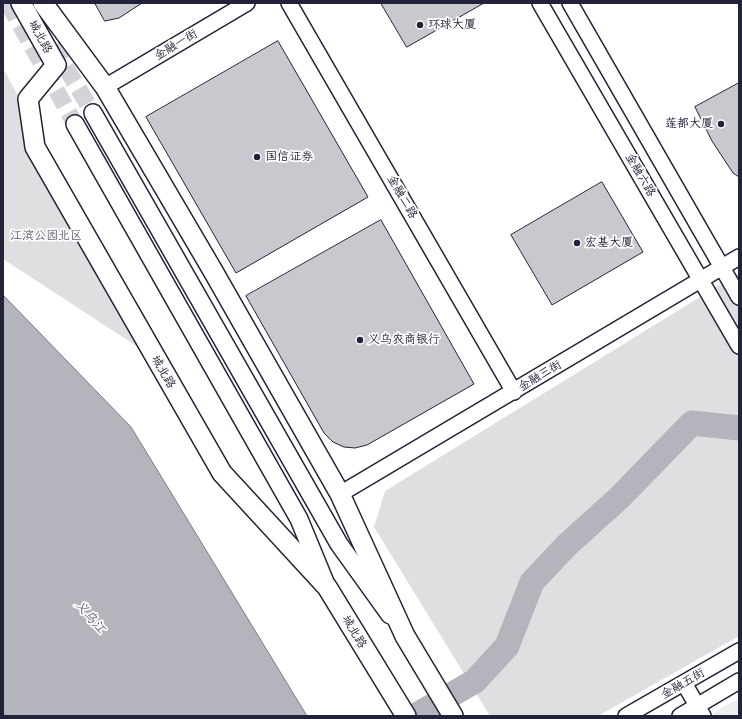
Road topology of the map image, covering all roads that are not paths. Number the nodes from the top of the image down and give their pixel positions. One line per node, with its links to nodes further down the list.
1 (21, 3): 17 (main road, 城北路)
2 (44, 3): 7 (main road, 城北路)
3 (247, 3): 7 (street, 金融一街)
4 (289, 3): 15 (street, 金融二路)
5 (540, 3): 12 (street, 金融六路)
6 (570, 3): 11 (street, 金融六路)
7 (105, 87): 16 (main road, 城北路)
8 (93, 113): 18 (main road)
9 (76, 124): 17 (main road)
10 (739, 258): 11 (street, 金融三街)
11 (722, 268): 12 (street, 金融三街); 13 (street, 金融六路)
12 (701, 281): 14 (street, 金融六路); 15 (street, 金融三街)
13 (739, 297)
14 (739, 346)
15 (514, 392): 16 (street, 金融三街)
16 (340, 494): 18 (main road, 城北路)
17 (327, 587): 23 (main road, 城北路)
18 (405, 636): 24 (main road, 城北路)
19 (739, 651): 21 (street, 金融五街)
20 (739, 681): 22 (street)
21 (684, 683): 22 (street); 25 (street, 金融五街)
22 (700, 711): 26 (street)
23 (406, 716)
24 (453, 716)
25 (626, 716)
26 (680, 716)

